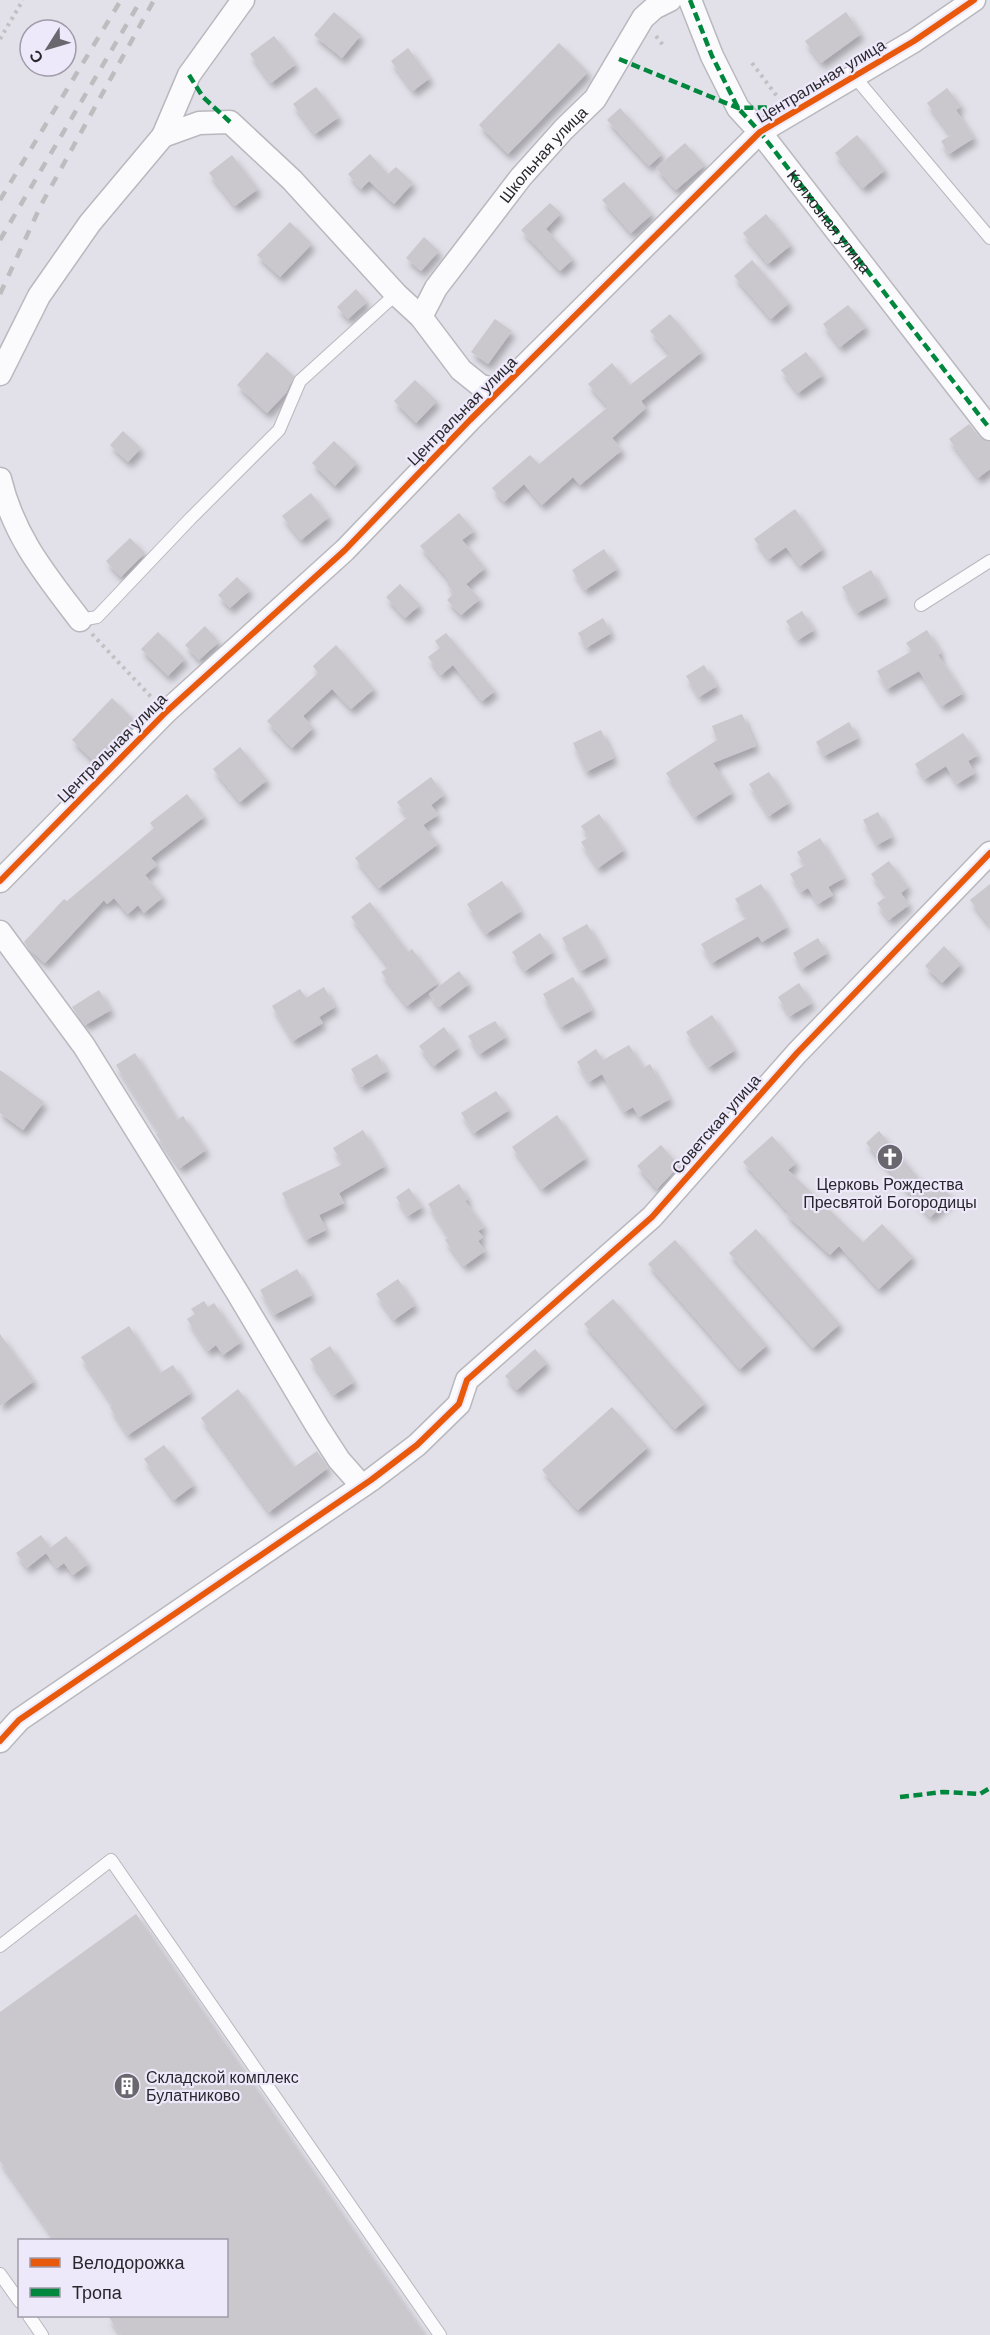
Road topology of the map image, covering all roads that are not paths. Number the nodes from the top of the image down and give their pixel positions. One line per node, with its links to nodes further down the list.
1 (243, 0): 7 (street)
2 (670, 0): 10 (street, Школьная улица)
3 (690, 0): 6 (street, Колхозная улица)
4 (974, 0): 5 (street, Центральная улица)
5 (854, 76): 6 (street, Центральная улица); 8 (lane)
6 (760, 132): 12 (street, Центральная улица); 13 (street, Колхозная улица)
7 (163, 136): 9 (street); 11 (street)
8 (990, 238)
9 (396, 294): 10 (street); 17 (lane)
10 (421, 317): 12 (street)
11 (0, 374)
12 (500, 390): 19 (street, Центральная улица)
13 (990, 429)
14 (0, 479): 17 (street)
15 (990, 561): 16 (lane)
16 (921, 605)
17 (80, 620)
18 (990, 853): 21 (street, Советская улица)
19 (0, 881)
20 (0, 932): 21 (street)
21 (362, 1486): 22 (street)
22 (0, 1741)
23 (0, 1946): 28 (lane)
24 (0, 2274): 25 (lane)
25 (18, 2299)
26 (30, 2317): 27 (lane)
27 (42, 2335)
28 (440, 2335)

